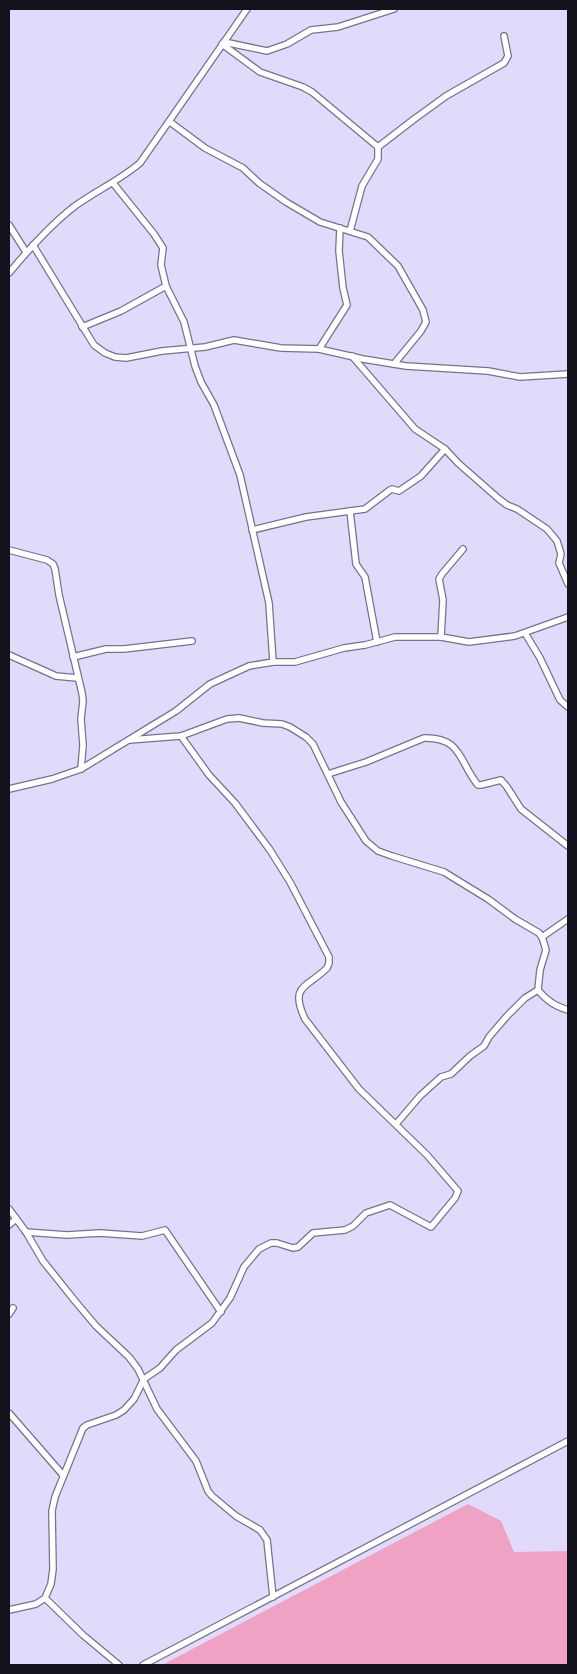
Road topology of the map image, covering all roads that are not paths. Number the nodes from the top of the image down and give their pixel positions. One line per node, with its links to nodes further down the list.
1 (247, 9): 5 (street)
2 (394, 9): 3 (street)
3 (385, 10): 5 (street)
4 (504, 36): 7 (street)
5 (223, 43): 6 (street); 7 (street)
6 (170, 122): 8 (street); 10 (street)
7 (378, 147): 11 (street)
8 (113, 183): 12 (street); 15 (street)
9 (9, 226): 13 (street)
10 (340, 228): 11 (street); 18 (street)
11 (350, 231): 20 (street)
12 (33, 245): 13 (street); 16 (street)
13 (26, 252): 14 (street)
14 (9, 273)
15 (166, 286): 16 (street); 17 (street)
16 (82, 327): 17 (street)
17 (190, 348): 18 (street); 24 (street)
18 (319, 349): 19 (street)
19 (352, 356): 20 (street); 22 (street)
20 (394, 364): 21 (street)
21 (568, 374)
22 (445, 449): 23 (street); 27 (street)
23 (350, 511): 24 (street); 32 (street)
24 (252, 530): 35 (street)
25 (9, 550): 34 (street)
26 (463, 550): 30 (street)
27 (568, 584)
28 (568, 617): 29 (street)
29 (524, 633): 30 (street); 37 (street)
30 (441, 637): 32 (street)
31 (192, 641): 34 (street)
32 (377, 642): 35 (street)
33 (9, 655): 36 (street)
34 (73, 657): 36 (street)
35 (273, 662): 39 (street)
36 (77, 678): 40 (street)
37 (568, 707)
38 (181, 736): 39 (street); 41 (street); 48 (street)
39 (129, 740): 40 (street)
40 (81, 769): 42 (street)
41 (328, 774): 43 (street); 45 (street)
42 (9, 789)
43 (568, 846)
44 (568, 919): 45 (street)
45 (542, 937): 46 (street)
46 (538, 990): 47 (street); 48 (street)
47 (568, 1010)
48 (396, 1124): 54 (street)
49 (9, 1209): 50 (street)
50 (16, 1218): 51 (street); 52 (street)
51 (9, 1225)
52 (26, 1232): 54 (street); 56 (street)
53 (13, 1308): 55 (street)
54 (221, 1312): 56 (street)
55 (9, 1314)
56 (144, 1379): 59 (street); 60 (street)
57 (9, 1413): 59 (street)
58 (568, 1441): 60 (street)
59 (63, 1475): 61 (street)
60 (273, 1597): 64 (street)
61 (45, 1598): 62 (street); 63 (street)
62 (9, 1610)
63 (119, 1665)
64 (143, 1665)

